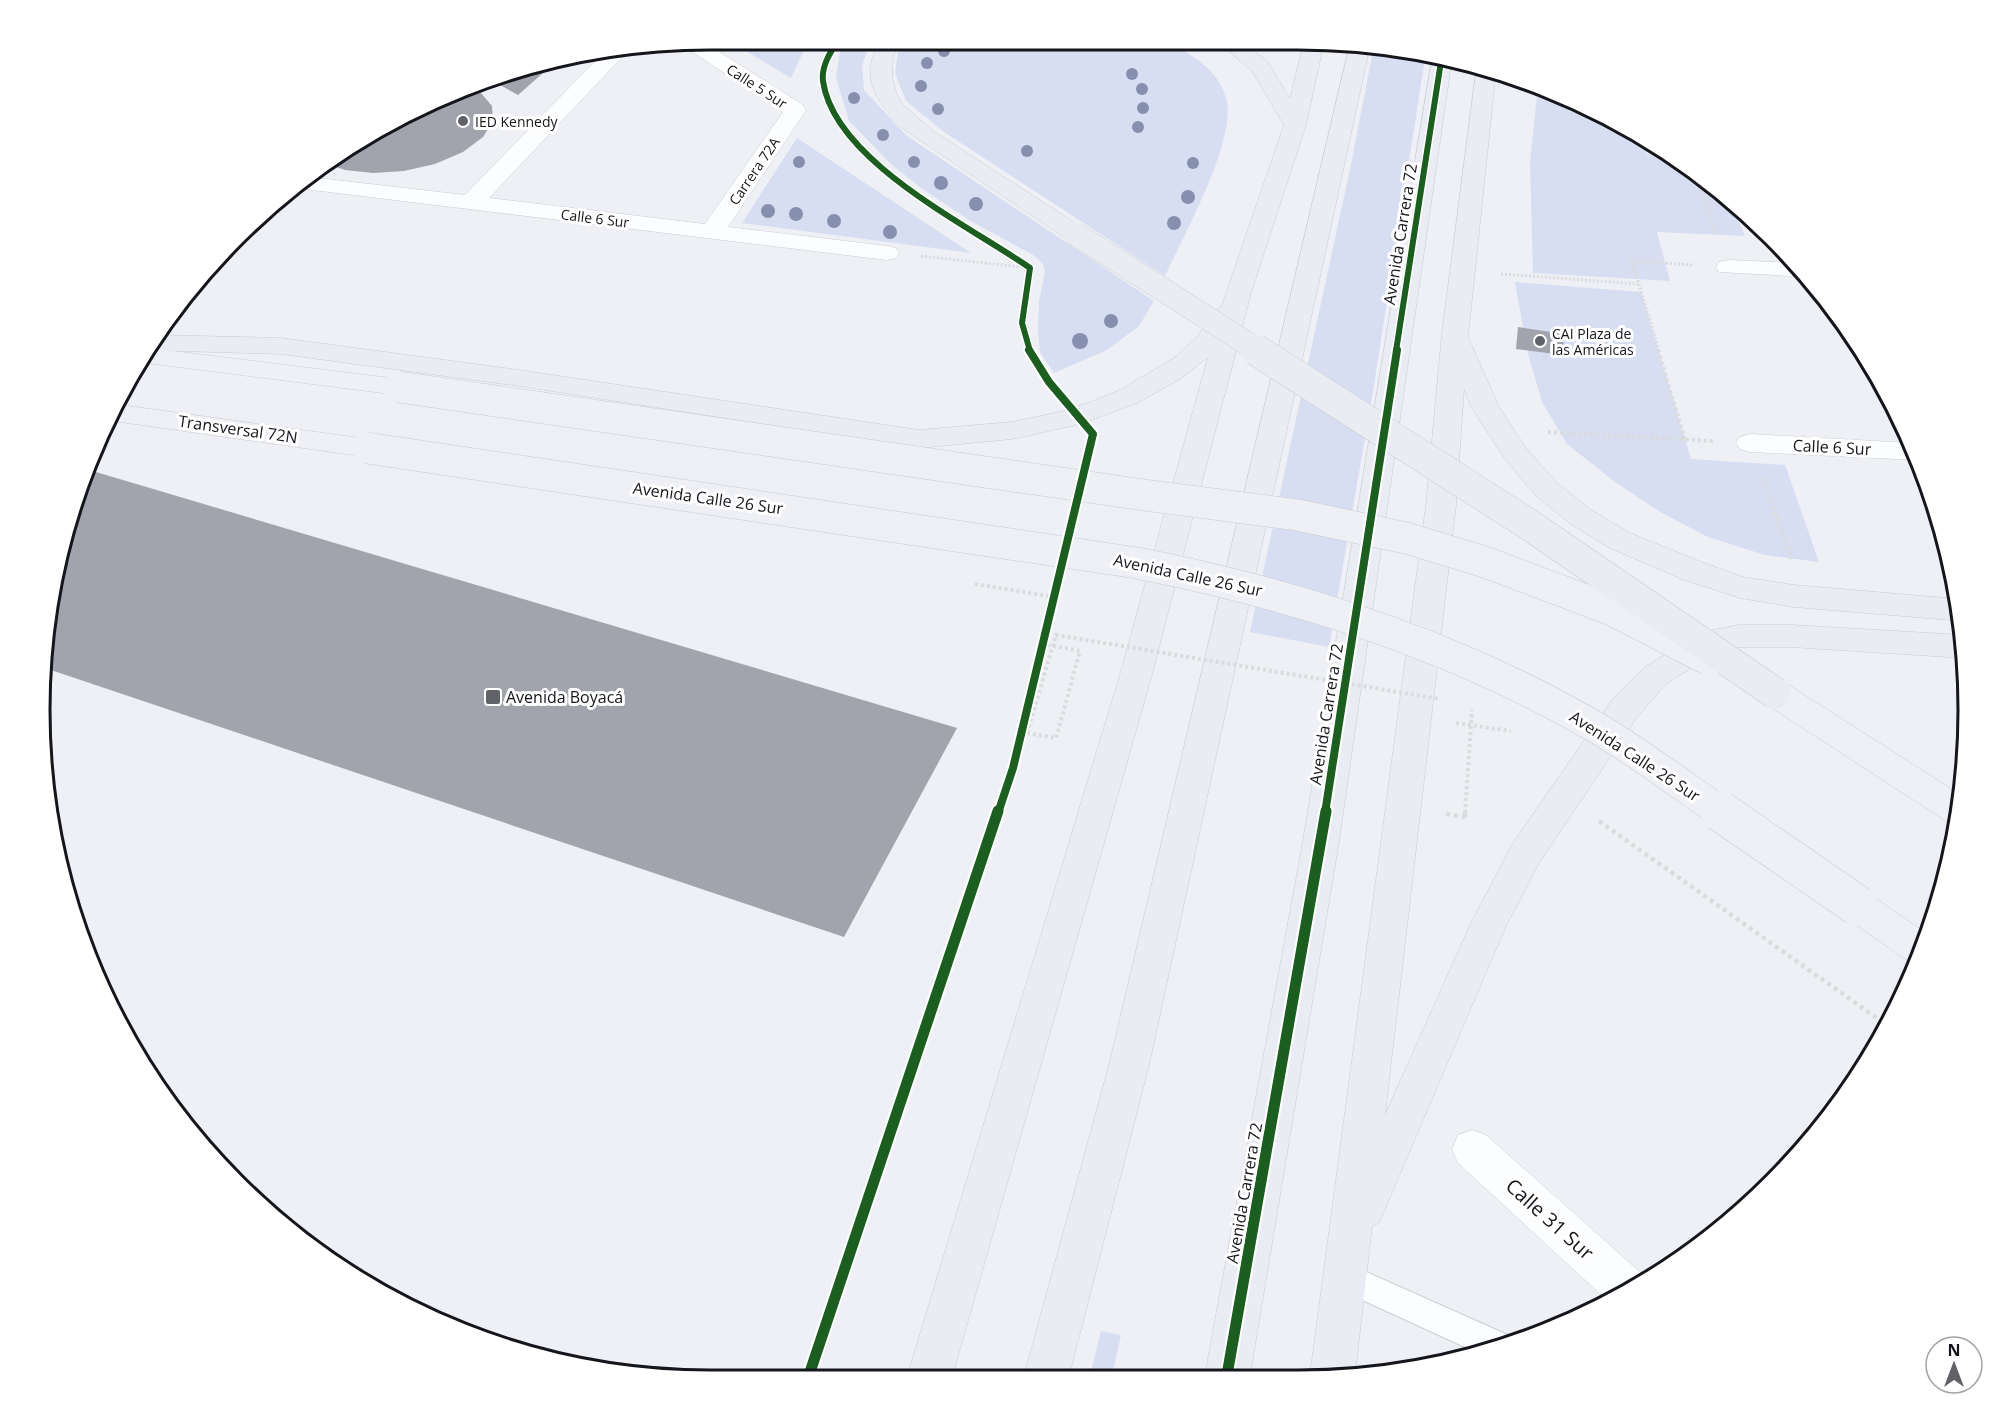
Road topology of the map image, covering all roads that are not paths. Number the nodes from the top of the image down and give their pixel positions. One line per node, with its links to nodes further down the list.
1 (702, 50): 9 (street, Calle 5 Sur)
2 (887, 50): 27 (highway, bridge)
3 (1239, 50): 10 (highway)
4 (1312, 50): 10 (highway)
5 (1358, 53): 36 (highway)
6 (611, 57): 12 (street)
7 (1440, 65): 37 (highway, Avenida Carrera 72)
8 (1485, 77): 18 (highway)
9 (795, 110): 13 (street, Carrera 72A)
10 (1295, 125): 17 (highway)
11 (311, 184): 12 (street, Calle 6 Sur)
12 (471, 203): 13 (street, Calle 6 Sur)
13 (712, 232): 14 (street, Calle 6 Sur)
14 (887, 253)
15 (1728, 267): 16 (street)
16 (1791, 270)
17 (1238, 293): 19 (highway); 35 (highway)
18 (1455, 333): 25 (highway); 31 (highway)
19 (161, 343)
20 (153, 356): 27 (main road, bridge)
21 (120, 413): 23 (main road, Transversal 72N)
22 (1750, 443): 24 (street, Calle 6 Sur)
23 (367, 448): 29 (main road, Avenida Calle 26 Sur, bridge)
24 (1905, 452)
25 (1951, 609)
26 (1955, 646): 31 (highway)
27 (1775, 693): 28 (main road)
28 (1951, 806)
29 (1914, 945)
30 (1472, 1149): 32 (street, Calle 31 Sur)
31 (1346, 1260): 33 (lane); 34 (highway)
32 (1622, 1284)
33 (1488, 1341)
34 (1333, 1368)
35 (931, 1370)
36 (1048, 1370)
37 (1228, 1370)

